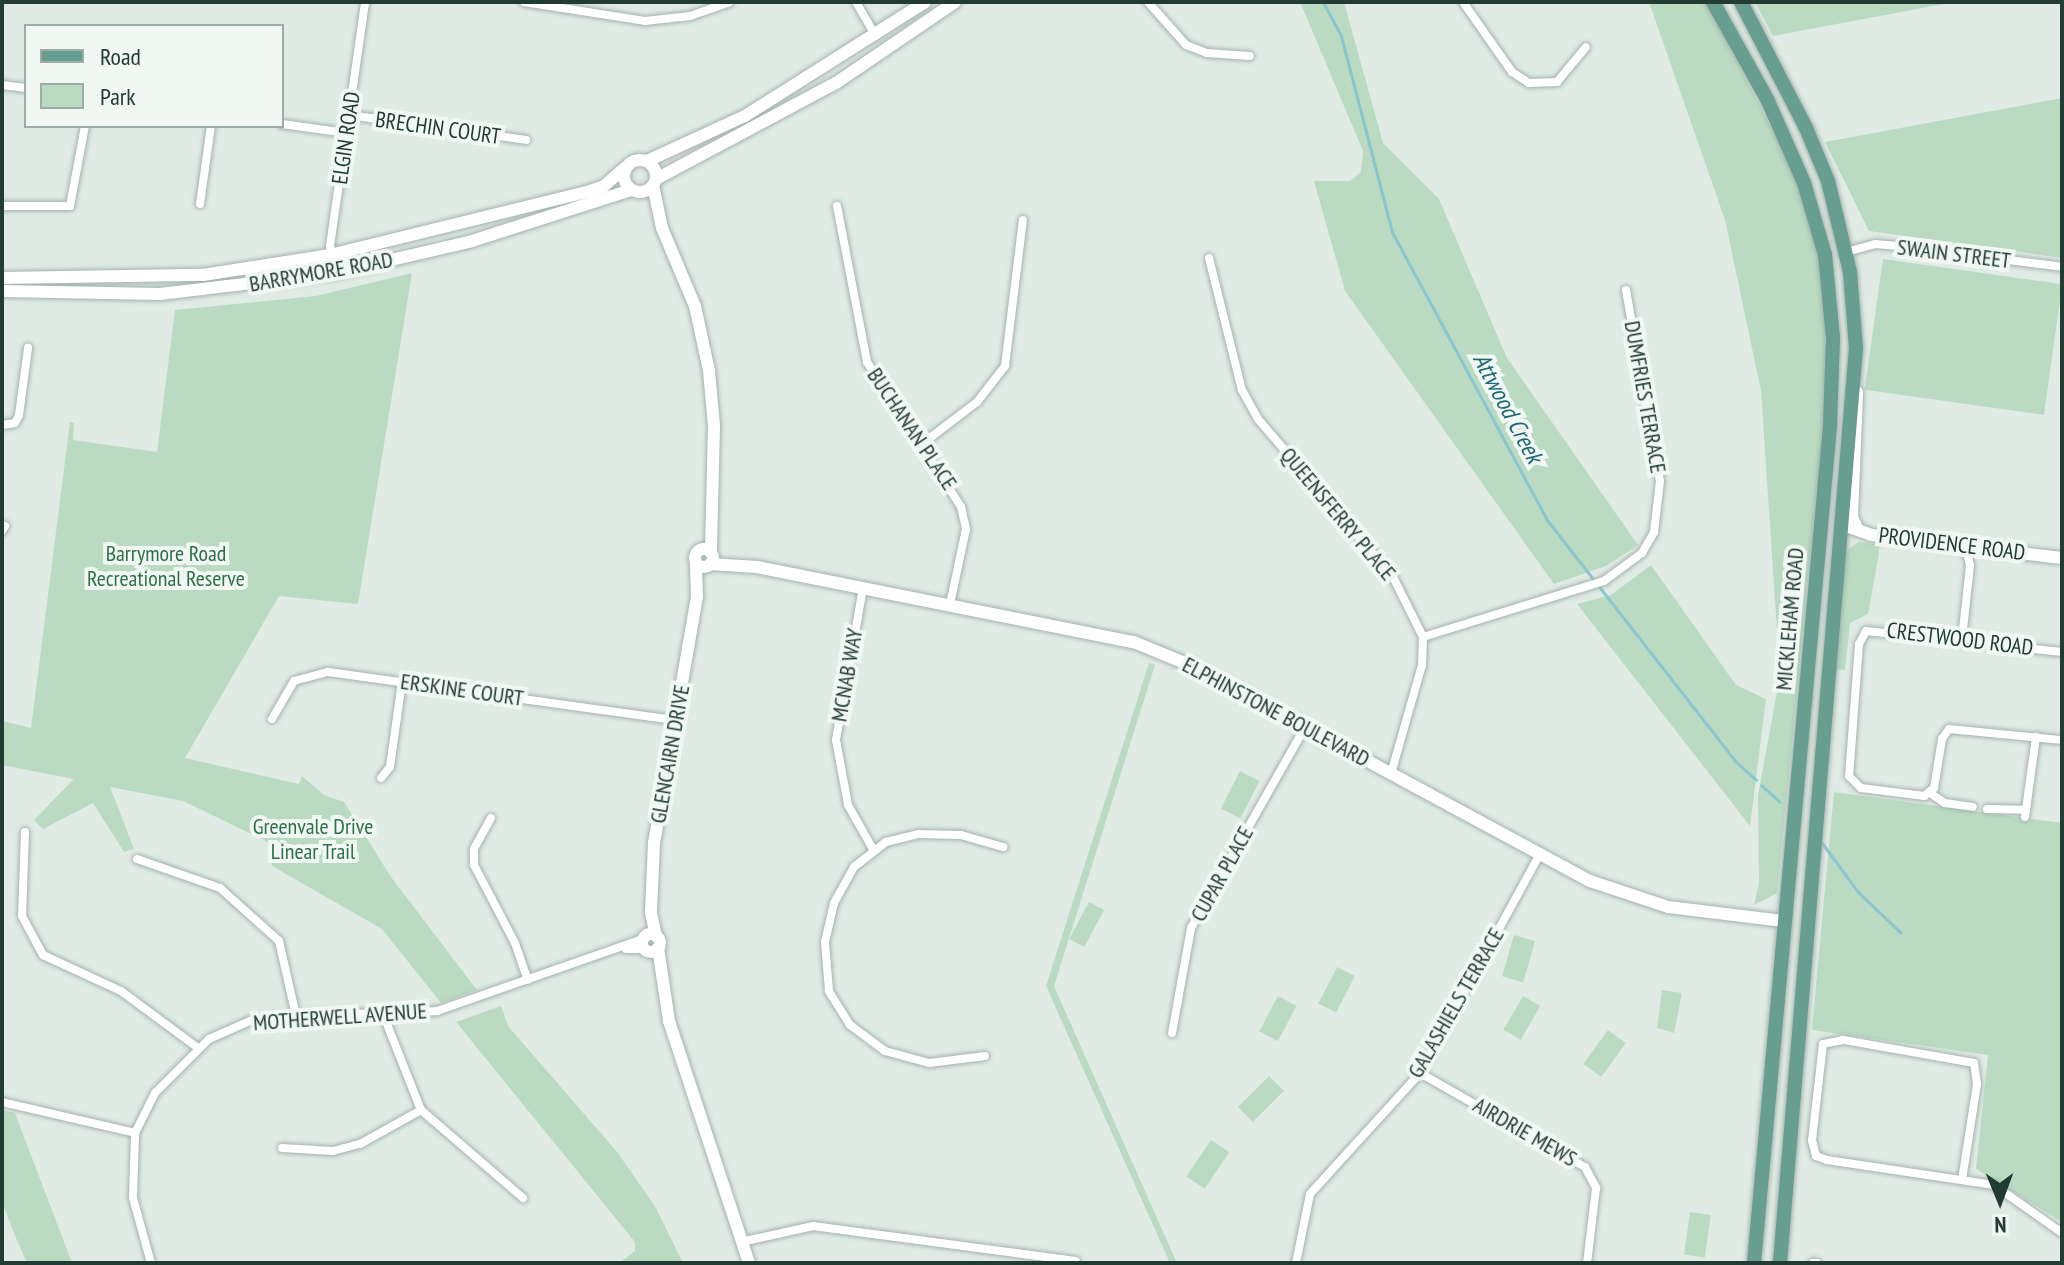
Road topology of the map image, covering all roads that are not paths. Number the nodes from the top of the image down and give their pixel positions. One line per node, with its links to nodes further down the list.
1 (365, 2): 17 (street, ELGIN ROAD)
2 (526, 2): 3 (street)
3 (730, 2)
4 (856, 2): 11 (street)
5 (925, 2): 11 (street)
6 (955, 2): 13 (street)
7 (1148, 2): 14 (street)
8 (1463, 2): 12 (street)
9 (1713, 2): 46 (main road, MICKLEHAM ROAD)
10 (1741, 2): 32 (main road, MICKLEHAM ROAD)
11 (876, 36): 13 (street); 23 (street)
12 (1586, 47)
13 (885, 50): 25 (street)
14 (1250, 56)
15 (2, 85): 16 (street)
16 (24, 88)
17 (349, 115): 21 (street, ELGIN ROAD); 22 (street, BRECHIN COURT)
18 (284, 124): 21 (street)
19 (85, 128): 28 (street)
20 (211, 128): 27 (street)
21 (346, 133): 33 (street, ELGIN ROAD)
22 (526, 140)
23 (647, 161): 24 (street); 25 (street)
24 (625, 168): 26 (street); 33 (street, BARRYMORE ROAD)
25 (655, 182): 26 (street); 30 (street, GLENCAIRN DRIVE)
26 (635, 191): 30 (street, GLENCAIRN DRIVE); 36 (street, BARRYMORE ROAD)
27 (200, 204)
28 (2, 206)
29 (837, 206): 42 (street, BUCHANAN PLACE)
30 (658, 215): 48 (street, GLENCAIRN DRIVE)
31 (1023, 220): 42 (street)
32 (1846, 252): 35 (street, SWAIN STREET); 43 (main road, MICKLEHAM ROAD)
33 (330, 255): 36 (street, ELGIN ROAD); 37 (street, BARRYMORE ROAD)
34 (1209, 258): 52 (street, QUEENSFERRY PLACE)
35 (2062, 267)
36 (335, 273): 39 (street, BARRYMORE ROAD)
37 (2, 278)
38 (1626, 290): 52 (street, DUMFRIES TERRACE)
39 (2, 291)
40 (28, 348): 41 (street)
41 (2, 425)
42 (922, 444): 51 (street, BUCHANAN PLACE)
43 (1851, 528): 44 (street, PROVIDENCE ROAD); 46 (main road); 47 (main road, MICKLEHAM ROAD)
44 (1871, 535): 45 (street, PROVIDENCE ROAD); 47 (street)
45 (1965, 545): 49 (street, PROVIDENCE ROAD); 53 (street)
46 (1818, 550): 72 (main road, MICKLEHAM ROAD)
47 (1842, 550): 75 (main road, MICKLEHAM ROAD)
48 (706, 558): 50 (street, ELPHINSTONE BOULEVARD); 57 (street, GLENCAIRN DRIVE)
49 (2062, 558)
50 (863, 588): 51 (street, ELPHINSTONE BOULEVARD); 69 (street, MCNAB WAY)
51 (950, 604): 58 (street, ELPHINSTONE BOULEVARD)
52 (1423, 637): 61 (street)
53 (1962, 639): 54 (street, CRESTWOOD ROAD); 63 (street, CRESTWOOD ROAD)
54 (2062, 652)
55 (402, 682): 56 (street, ERSKINE COURT); 57 (street, ERSKINE COURT); 62 (street)
56 (272, 719)
57 (676, 720): 73 (street, GLENCAIRN DRIVE)
58 (1305, 727): 61 (street, ELPHINSTONE BOULEVARD); 79 (street, CUPAR PLACE)
59 (2036, 737): 60 (street); 63 (street); 65 (street)
60 (2062, 740)
61 (1391, 774): 70 (street, ELPHINSTONE BOULEVARD)
62 (381, 778)
63 (1930, 793): 64 (street)
64 (1973, 807)
65 (1987, 809)
66 (491, 818): 74 (street)
67 (25, 832): 80 (street)
68 (1003, 847): 69 (street)
69 (874, 851): 81 (street)
70 (1539, 856): 72 (street, ELPHINSTONE BOULEVARD); 82 (street, GALASHIELS TERRACE)
71 (137, 859): 77 (street)
72 (1783, 921): 78 (main road, MICKLEHAM ROAD)
73 (649, 943): 74 (street, MOTHERWELL AVENUE); 90 (street, GLENCAIRN DRIVE)
74 (528, 980): 76 (street, MOTHERWELL AVENUE)
75 (1804, 984): 78 (main road); 97 (main road, MICKLEHAM ROAD)
76 (383, 1014): 77 (street, MOTHERWELL AVENUE); 84 (street)
77 (296, 1016): 80 (street, MOTHERWELL AVENUE)
78 (1775, 1027): 96 (main road, MICKLEHAM ROAD)
79 (1172, 1033)
80 (198, 1048): 85 (street, MOTHERWELL AVENUE)
81 (985, 1056)
82 (1420, 1073): 94 (street, GALASHIELS TERRACE); 95 (street, AIRDRIE MEWS)
83 (2, 1102): 85 (street)
84 (421, 1110): 86 (street); 88 (street)
85 (135, 1133): 92 (street, MOTHERWELL AVENUE)
86 (282, 1148)
87 (1962, 1180): 87 (street); 89 (street)
88 (523, 1198)
89 (2062, 1233)
90 (741, 1242): 91 (street); 93 (street, GLENCAIRN DRIVE)
91 (1076, 1261)
92 (151, 1263)
93 (749, 1263)
94 (1296, 1263)
95 (1587, 1263)
96 (1754, 1263)
97 (1780, 1263)

